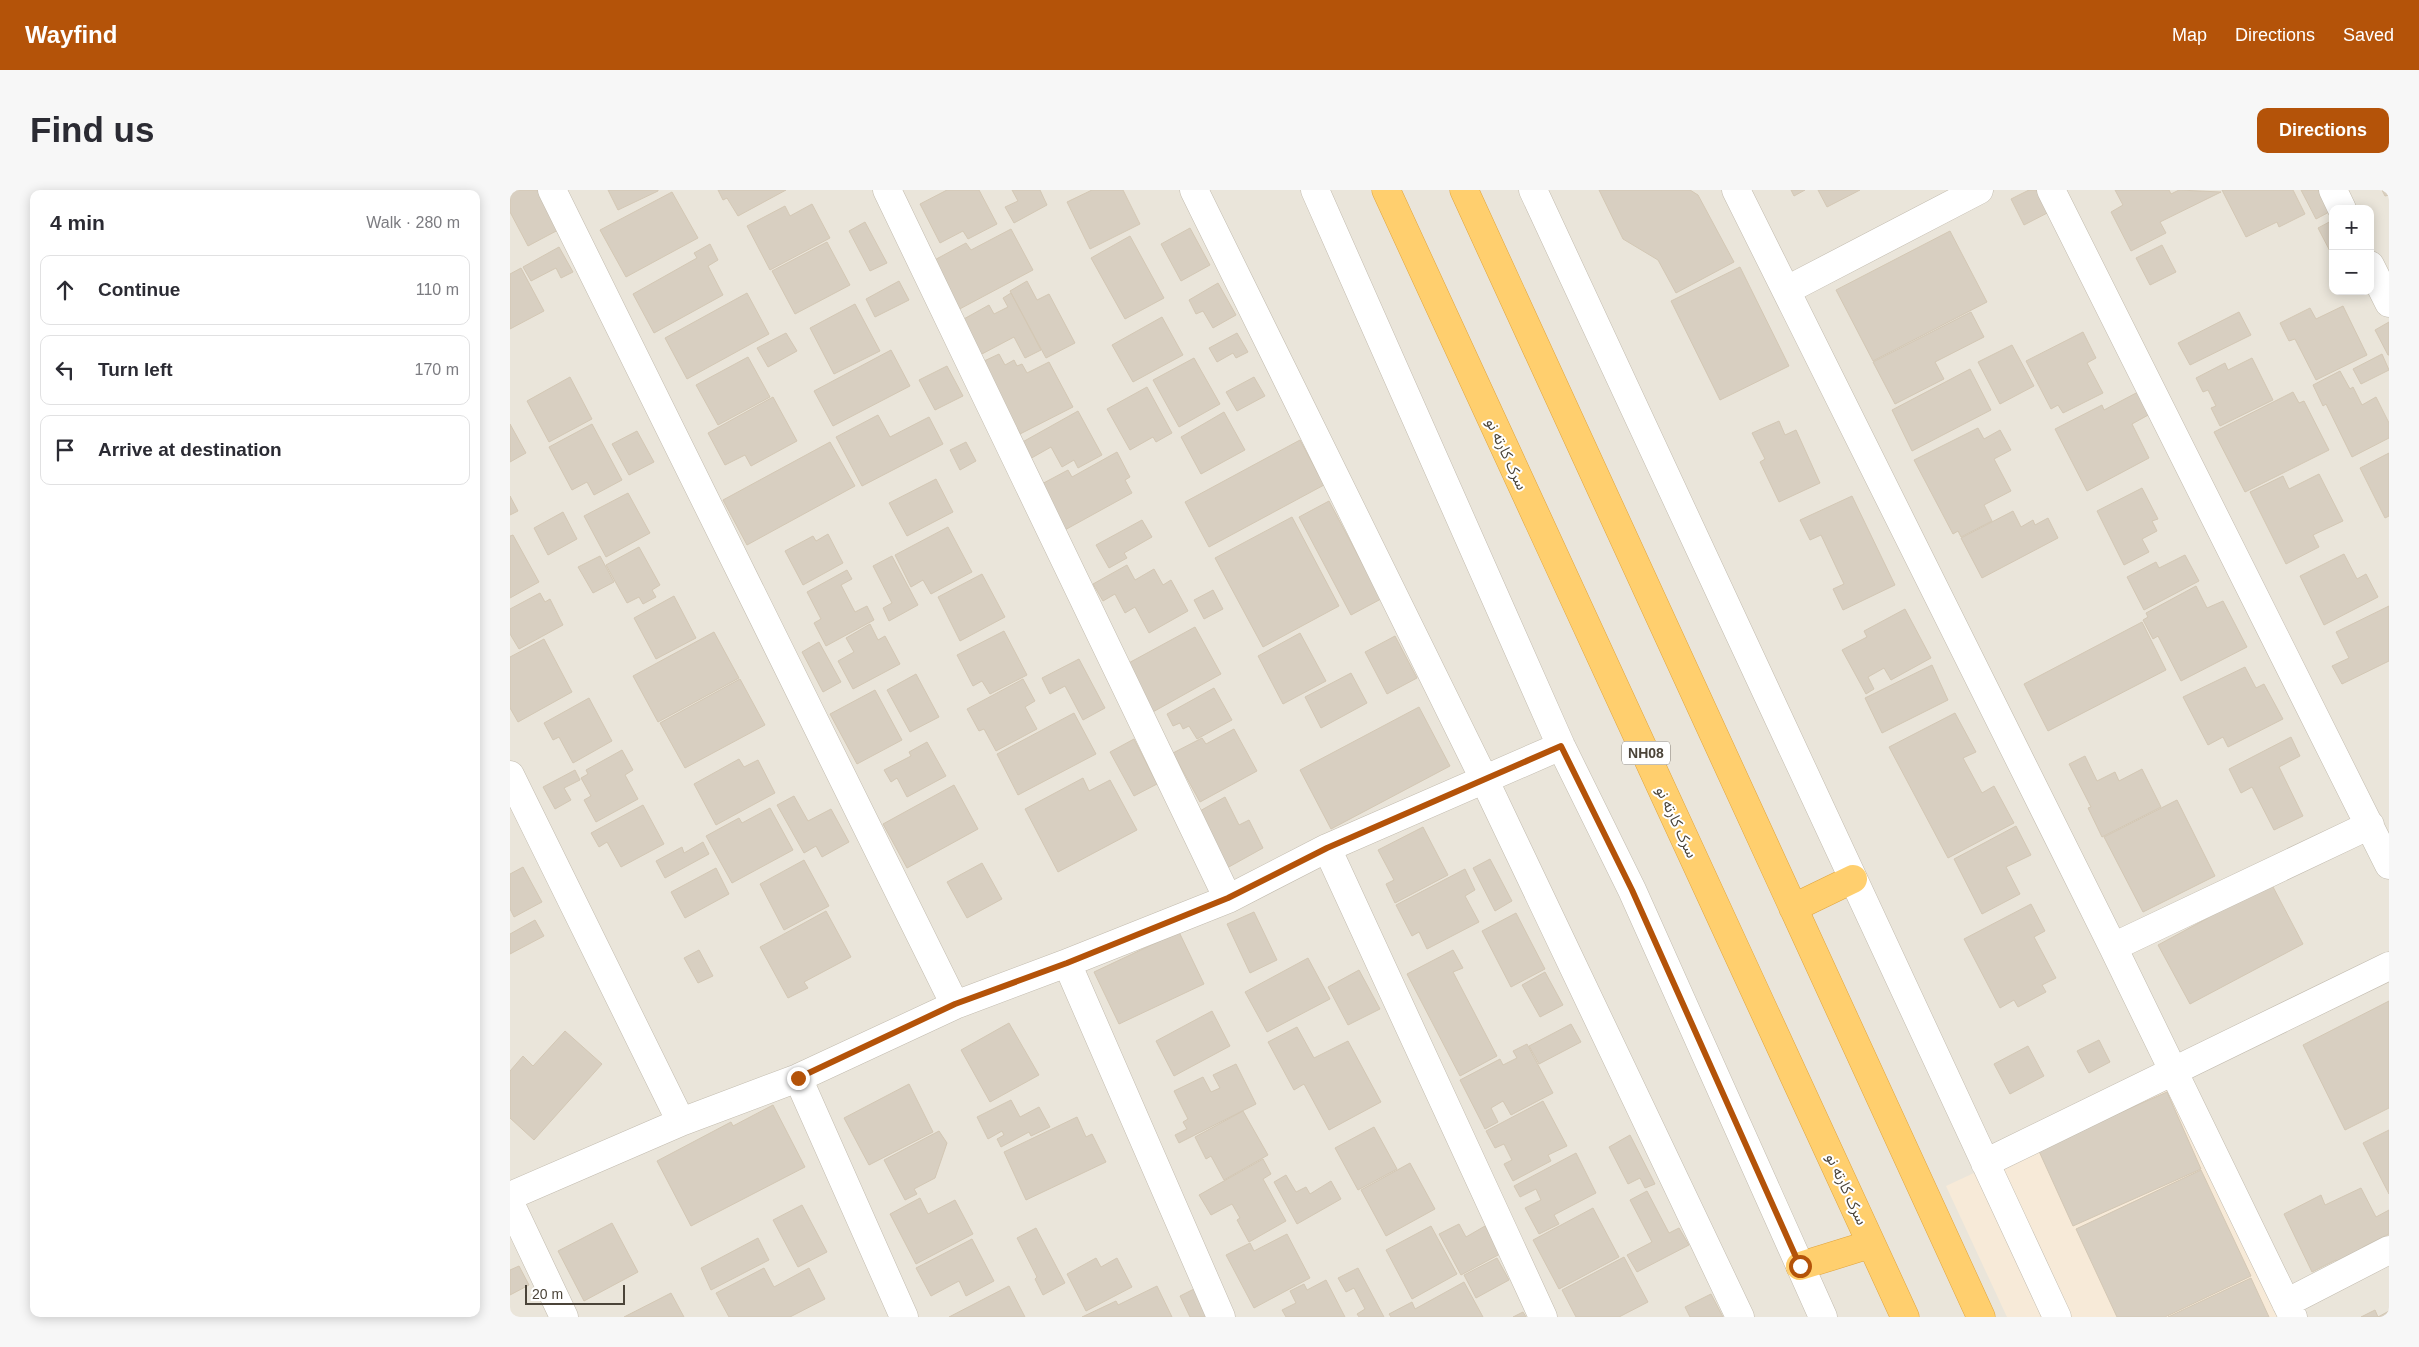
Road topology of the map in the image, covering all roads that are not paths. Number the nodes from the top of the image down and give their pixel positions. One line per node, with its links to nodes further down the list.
1 (552, 190): 28 (street)
2 (887, 190): 23 (street)
3 (1194, 190): 18 (street)
4 (1316, 190): 16 (street)
5 (1386, 190): 35 (highway, سرک کارته نو / NH08)
6 (1464, 190): 24 (highway)
7 (1533, 190): 22 (street)
8 (1736, 190): 14 (street)
9 (1979, 190): 14 (street)
10 (2051, 190): 19 (street)
11 (2332, 190): 12 (street)
12 (2340, 205)
13 (2374, 273): 15 (street)
14 (1787, 290): 25 (street)
15 (2389, 303)
16 (1561, 746): 18 (street); 37 (street)
17 (510, 775): 31 (street)
18 (1484, 780): 20 (street); 43 (street)
19 (2370, 825): 21 (street); 25 (street)
20 (1327, 848): 23 (street); 42 (street)
21 (2389, 865)
22 (1853, 879): 24 (highway); 32 (street)
23 (1228, 898): 26 (street)
24 (1793, 908): 46 (highway)
25 (2113, 947): 29 (street)
26 (1067, 963): 28 (street); 41 (street)
27 (2389, 966): 29 (street)
28 (955, 1004): 30 (street)
29 (2173, 1073): 32 (street); 38 (street)
30 (798, 1078): 31 (street); 40 (street)
31 (681, 1122): 33 (street)
32 (1985, 1163): 47 (street)
33 (510, 1196)
34 (510, 1203): 39 (street)
35 (1872, 1244): 37 (highway); 45 (highway, سرک کارته نو / NH08)
36 (2389, 1250): 38 (street)
37 (1800, 1266): 44 (street)
38 (2289, 1310)
39 (564, 1317)
40 (904, 1317)
41 (1221, 1317)
42 (1543, 1317)
43 (1740, 1317)
44 (1823, 1317)
45 (1905, 1317)
46 (1981, 1317)
47 (2057, 1317)

